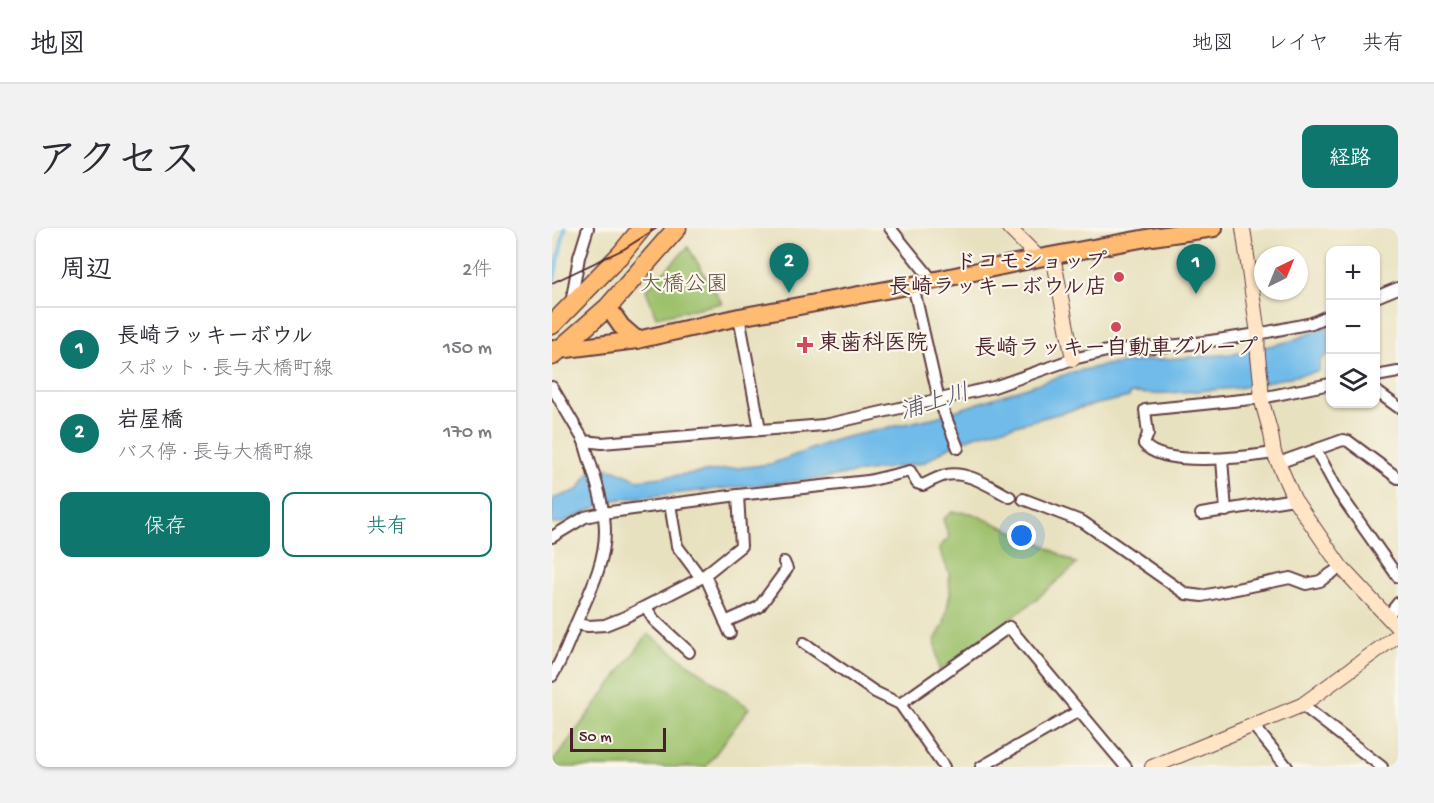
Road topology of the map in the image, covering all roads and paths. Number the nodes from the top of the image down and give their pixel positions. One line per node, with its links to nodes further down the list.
1 (588, 228): 13 (street)
2 (642, 228): 13 (highway)
3 (677, 228): 14 (highway)
4 (890, 228): 9 (street)
5 (1009, 228): 8 (street)
6 (1214, 228): 8 (main road)
7 (1243, 228): 18 (street)
8 (1046, 257): 9 (main road); 21 (street)
9 (933, 281): 10 (main road)
10 (913, 285): 15 (main road); 28 (street)
11 (1398, 288): 12 (street)
12 (1380, 295)
13 (570, 307): 17 (highway)
14 (608, 307): 19 (main road); 20 (highway)
15 (739, 317): 19 (main road); 30 (street)
16 (1326, 317): 18 (street)
17 (552, 326)
18 (1257, 339): 21 (street); 26 (street)
19 (637, 340): 20 (main road)
20 (554, 351)
21 (1073, 359): 28 (street)
22 (1398, 372): 23 (street)
23 (1380, 375)
24 (1326, 385): 26 (street)
25 (552, 387): 31 (street)
26 (1262, 394): 34 (street); 35 (street)
27 (1380, 394): 29 (street)
28 (939, 400): 30 (street); 32 (street)
29 (1398, 408)
30 (760, 429): 31 (street)
31 (584, 441): 42 (street)
32 (958, 448)
33 (1316, 450): 34 (street); 36 (street); 49 (street)
34 (1276, 458): 35 (street); 40 (street)
35 (1222, 459): 43 (street)
36 (1396, 474)
37 (738, 495): 38 (street); 41 (street); 48 (street)
38 (1010, 497)
39 (1023, 499): 47 (street)
40 (1294, 499): 43 (street); 47 (street)
41 (670, 504): 42 (street); 48 (street)
42 (602, 508): 45 (street); 54 (street)
43 (1226, 511): 44 (street)
44 (1201, 514)
45 (552, 537)
46 (784, 562): 53 (street)
47 (1341, 567): 52 (street)
48 (703, 576): 51 (street); 53 (street)
49 (1398, 577)
50 (1398, 603): 52 (street)
51 (646, 607): 54 (street); 59 (street)
52 (1387, 617): 55 (street)
53 (725, 622): 56 (street)
54 (576, 624): 60 (street)
55 (1398, 628)
56 (730, 633)
57 (1398, 635): 62 (street)
58 (804, 643): 61 (street)
59 (690, 652)
60 (552, 676)
61 (900, 704): 63 (street); 66 (street)
62 (1302, 705): 64 (street); 65 (street)
63 (1079, 711): 67 (street); 68 (street)
64 (1254, 726): 69 (street); 70 (street)
65 (1376, 765)
66 (944, 767)
67 (981, 767)
68 (1126, 767)
69 (1152, 767)
70 (1287, 767)

